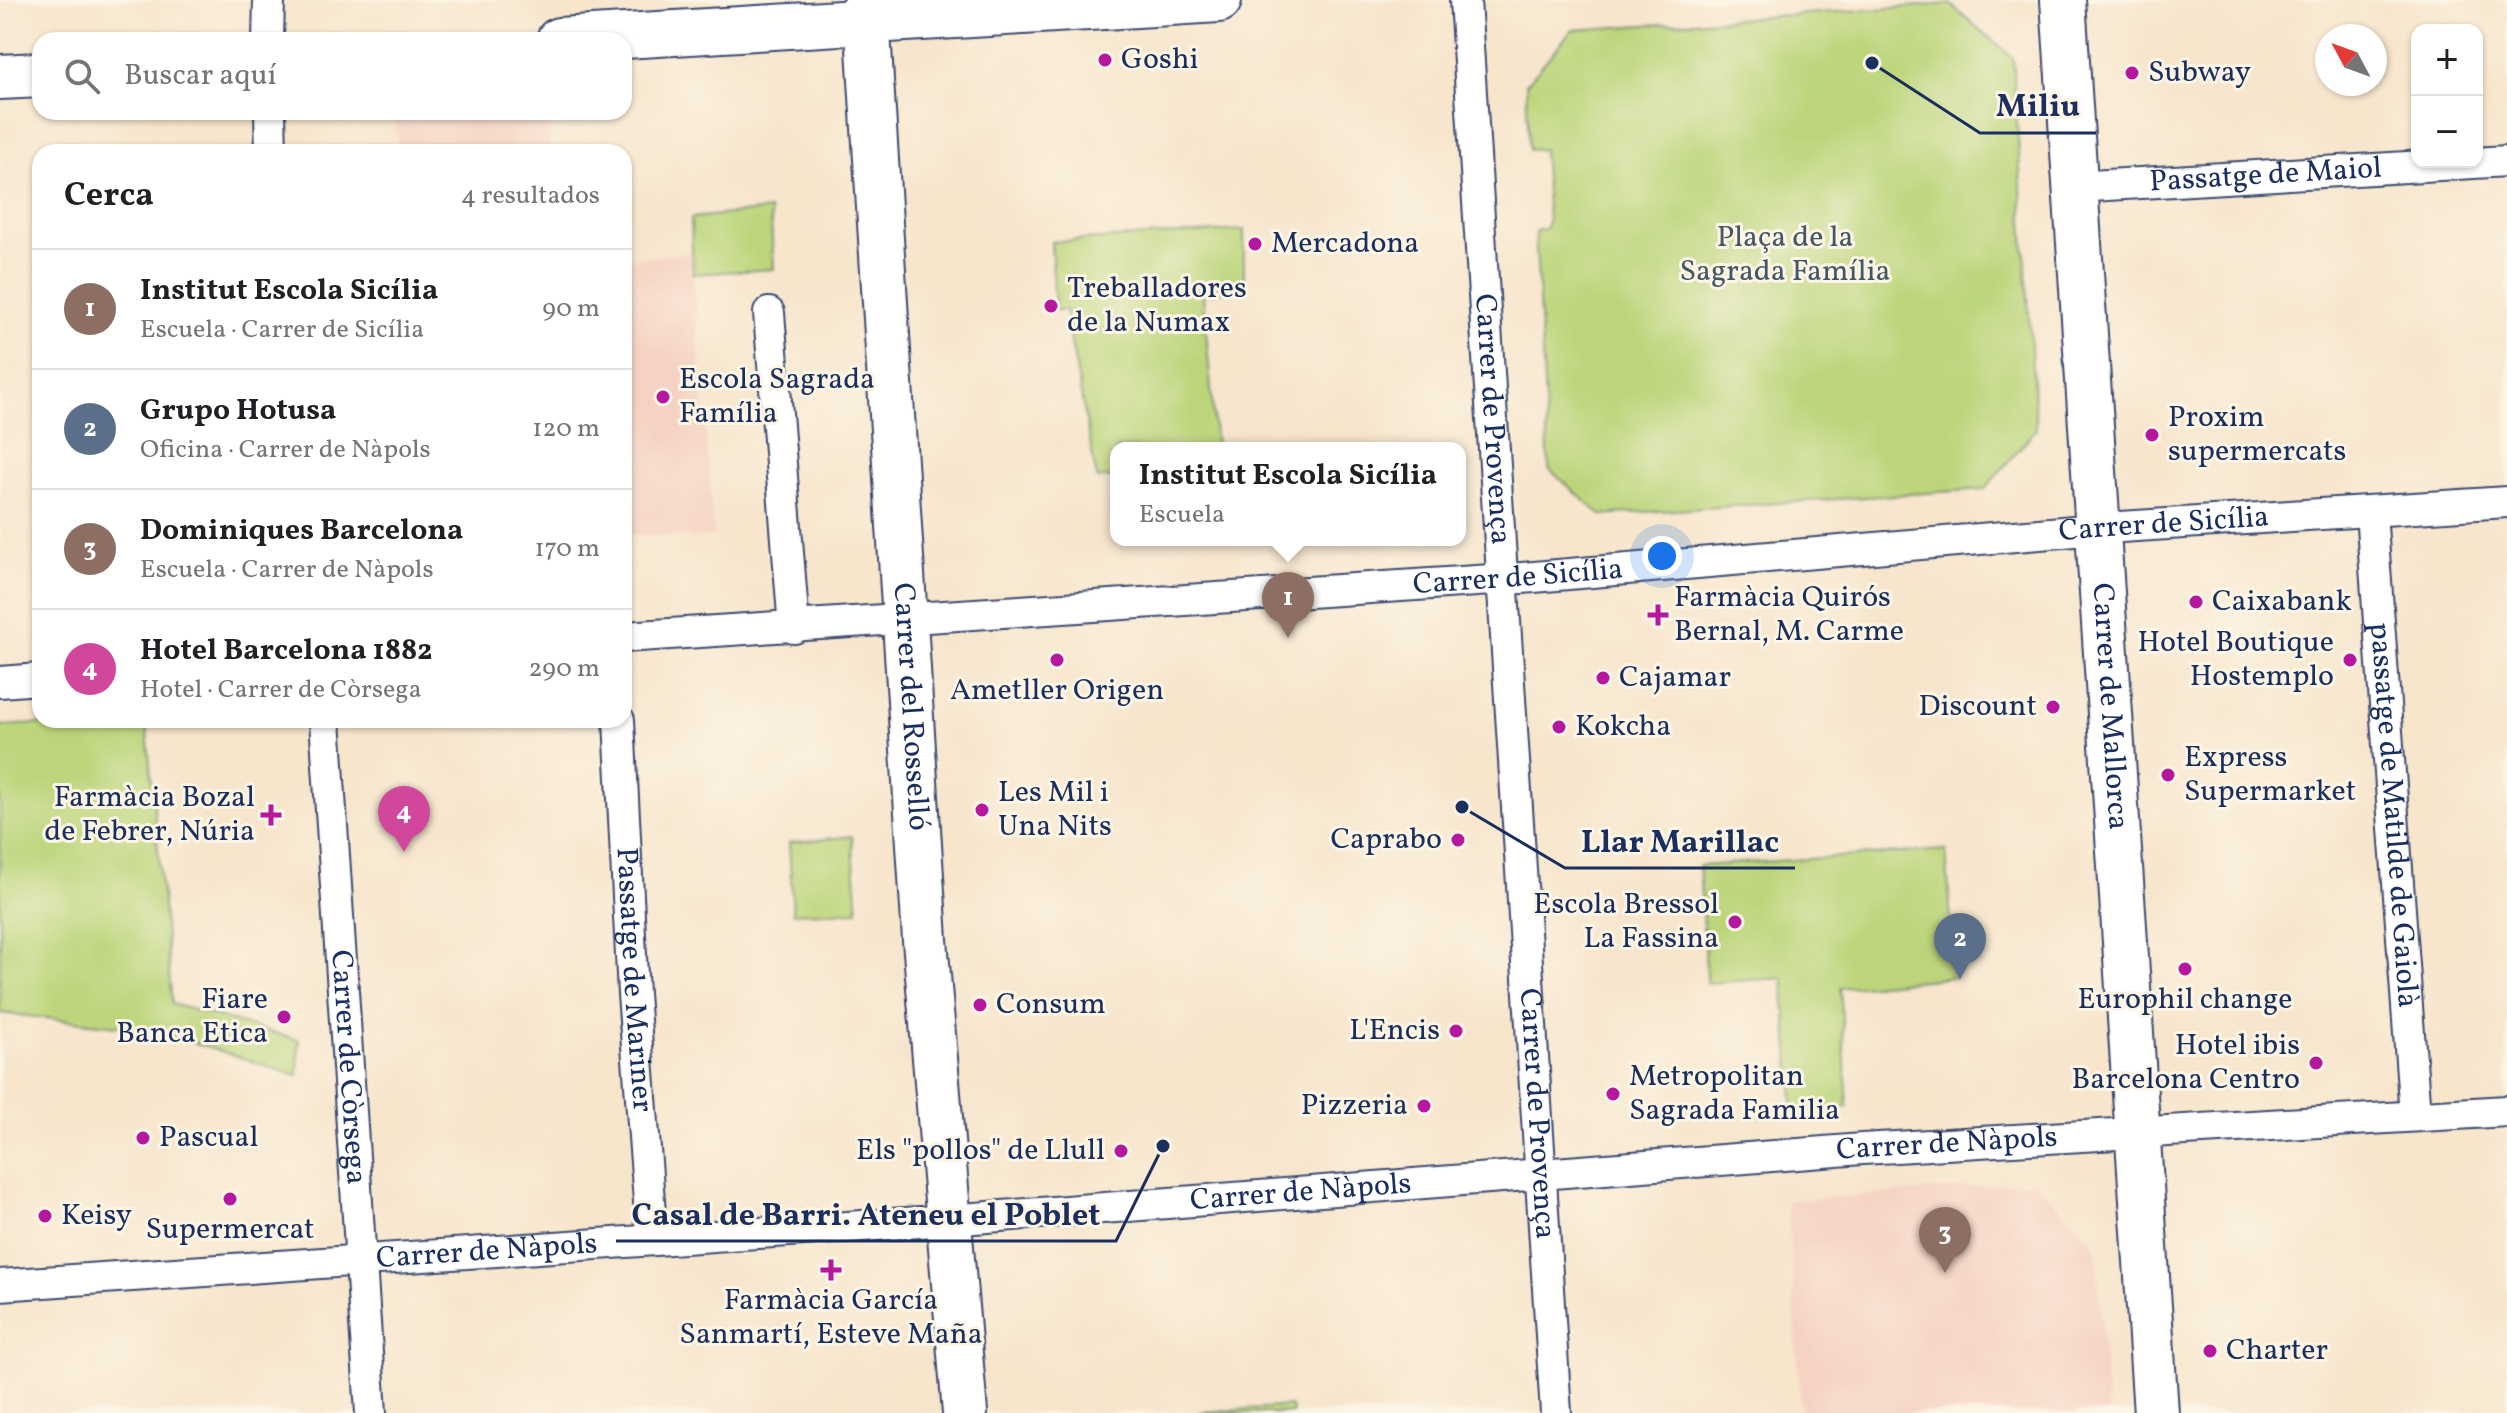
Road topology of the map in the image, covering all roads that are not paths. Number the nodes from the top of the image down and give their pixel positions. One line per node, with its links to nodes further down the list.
1 (269, 0): 7 (street)
2 (1219, 0): 5 (main road)
3 (1465, 0): 19 (street, Carrer de Provença)
4 (2063, 0): 14 (main road, Carrer de Mallorca)
5 (1173, 1): 6 (main road)
6 (867, 10): 8 (main road); 20 (main road, Carrer del Rosselló)
7 (268, 32)
8 (632, 33)
9 (32, 75): 10 (main road)
10 (0, 77)
11 (270, 120): 12 (street)
12 (271, 144)
13 (2507, 161): 14 (street, Passatge de Maiol)
14 (2074, 187): 18 (main road, Carrer de Mallorca)
15 (769, 313): 21 (street)
16 (2507, 502): 17 (street, Carrer de Sicília)
17 (2371, 512): 18 (street, Carrer de Sicília); 28 (street, passatge de Matilde de Gaiolà)
18 (2095, 529): 19 (street, Carrer de Sicília); 29 (main road, Carrer de Mallorca)
19 (1505, 579): 20 (street, Carrer de Sicília); 30 (street, Carrer de Provença)
20 (903, 618): 21 (street, Carrer de Sicília); 31 (main road, Carrer del Rosselló)
21 (794, 628): 22 (street, Carrer de Sicília)
22 (632, 637)
23 (32, 680): 24 (street)
24 (0, 682)
25 (326, 728): 33 (street, Carrer de Còrsega)
26 (619, 728): 32 (street, Passatge de Mariner)
27 (2507, 1111): 28 (street, Carrer de Nàpols)
28 (2415, 1116): 29 (street, Carrer de Nàpols)
29 (2136, 1131): 30 (street, Carrer de Nàpols); 38 (main road, Carrer de Mallorca)
30 (1542, 1173): 31 (street, Carrer de Nàpols); 37 (street, Carrer de Provença)
31 (949, 1220): 32 (street, Carrer de Nàpols); 36 (main road, Carrer del Rosselló)
32 (652, 1240): 33 (street, Carrer de Nàpols)
33 (361, 1262): 34 (street, Carrer de Nàpols); 35 (street, Carrer de Còrsega)
34 (0, 1285)
35 (371, 1413)
36 (965, 1413)
37 (1556, 1413)
38 (2156, 1413)

